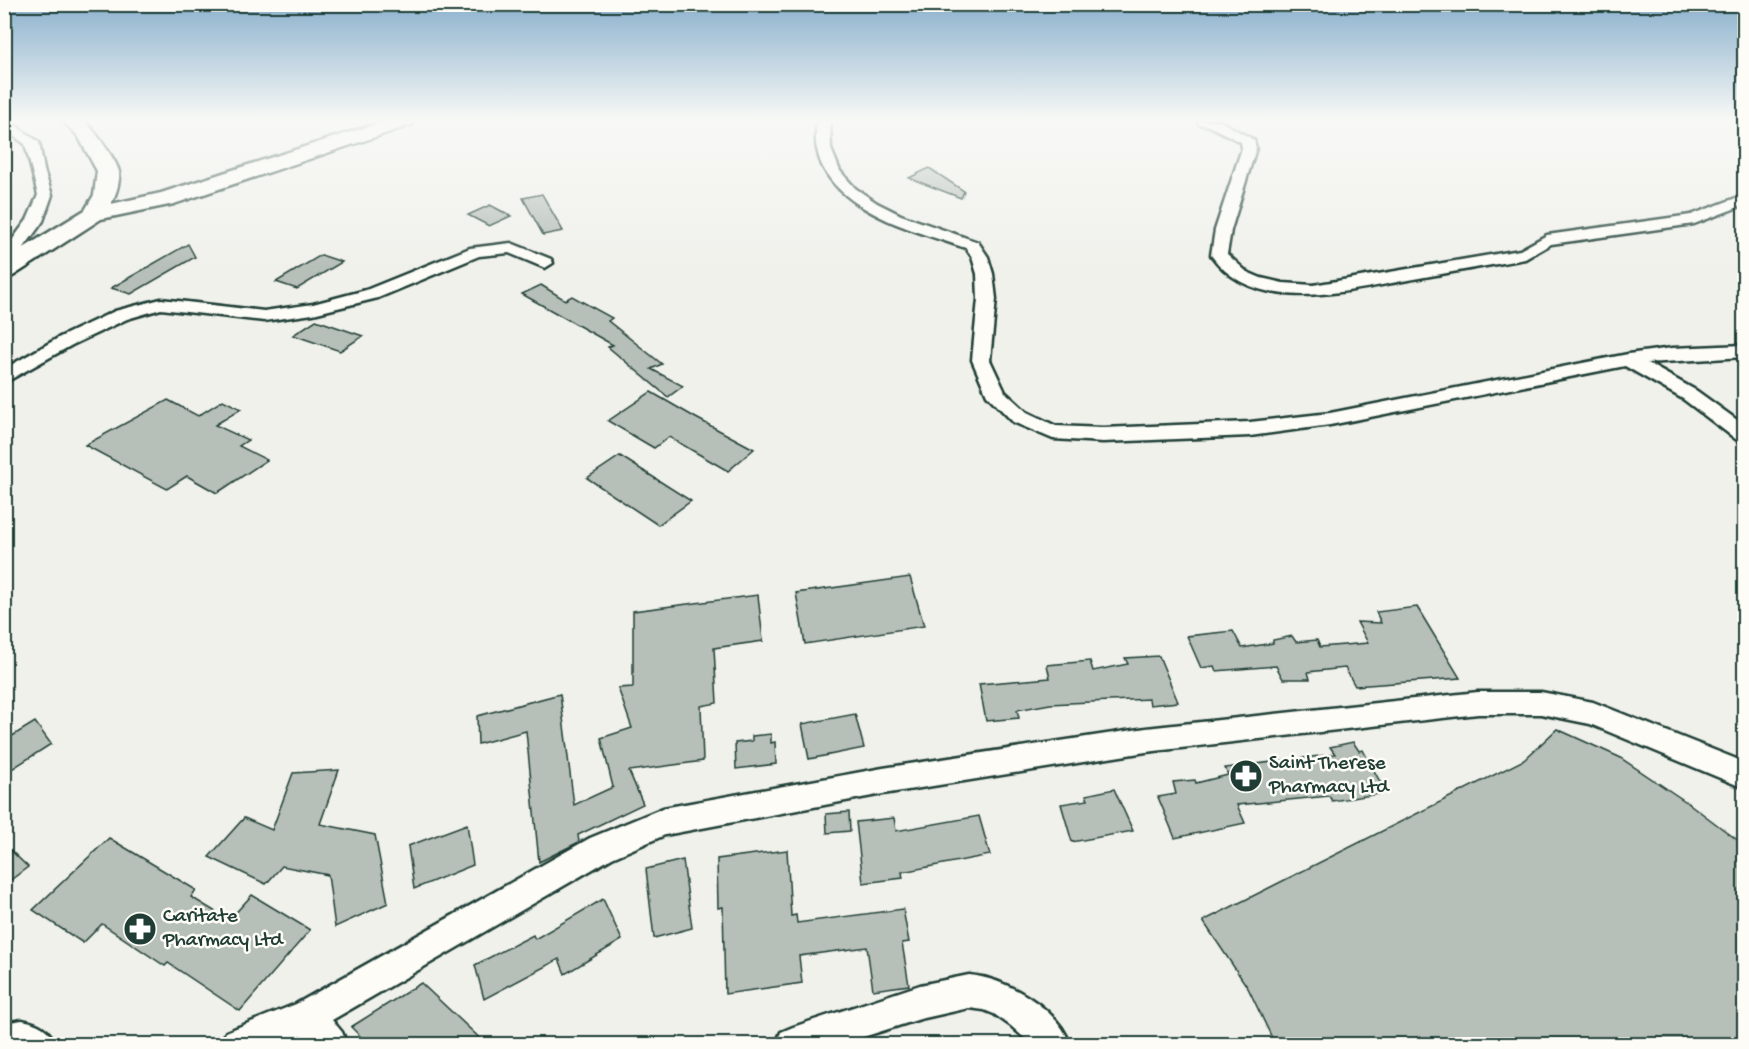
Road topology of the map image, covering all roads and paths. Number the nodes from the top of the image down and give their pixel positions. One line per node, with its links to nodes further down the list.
1 (37, 170): 9 (street)
2 (107, 170): 7 (main road)
3 (255, 170): 7 (main road)
4 (832, 170): 12 (street)
5 (1242, 170): 6 (street)
6 (1744, 200)
7 (94, 214): 10 (main road)
8 (545, 262): 13 (street)
9 (4, 263)
10 (4, 271)
11 (1744, 351): 12 (street)
12 (1628, 360): 14 (street)
13 (4, 377)
14 (1744, 435)
15 (1734, 772): 16 (street); 17 (street)
16 (1744, 794)
17 (307, 1016): 20 (street); 21 (street)
18 (4, 1040): 19 (street)
19 (38, 1044)
20 (238, 1044)
21 (330, 1044)
22 (793, 1044): 23 (street)
23 (1053, 1044)

